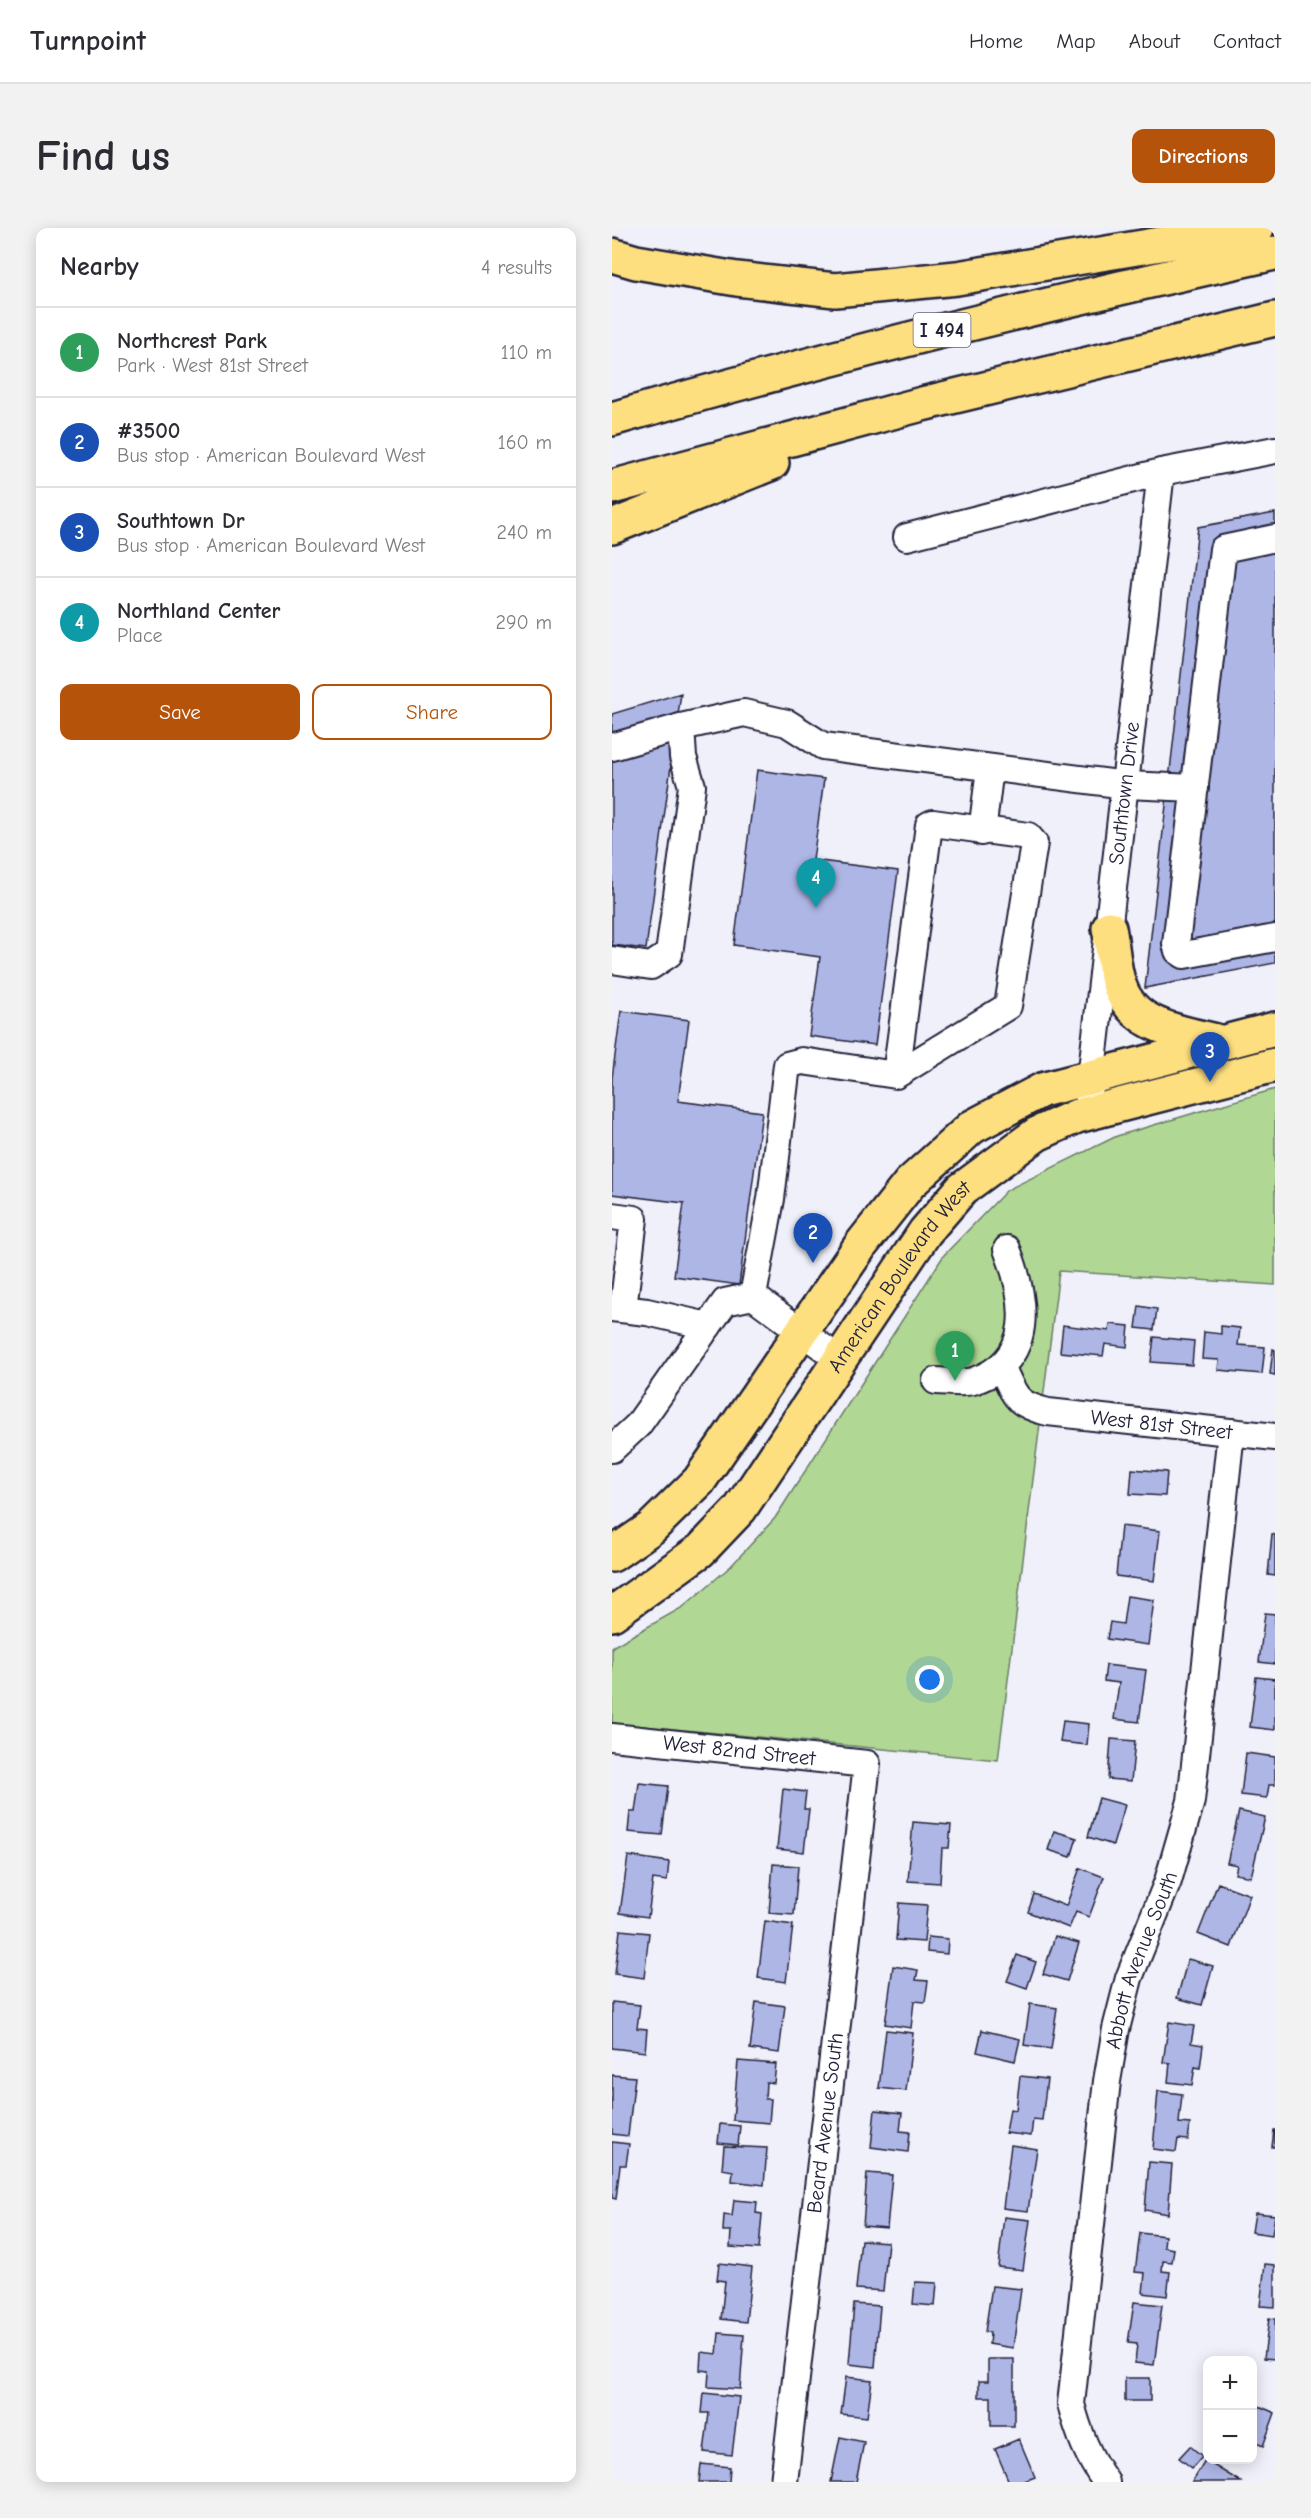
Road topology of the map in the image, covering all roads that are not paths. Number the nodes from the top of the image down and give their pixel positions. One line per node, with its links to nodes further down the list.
1 (1257, 228): 3 (main road)
2 (1275, 253): 6 (main road, I 494)
3 (612, 255)
4 (1275, 319): 5 (main road)
5 (922, 404): 9 (main road); 10 (main road)
6 (612, 419)
7 (1275, 450): 8 (street)
8 (1161, 472): 11 (street); 16 (street, Southtown Drive)
9 (612, 487)
10 (612, 527)
11 (907, 537)
12 (1275, 538): 17 (street)
13 (681, 727): 14 (street); 15 (street); 21 (street)
14 (612, 747)
15 (990, 768): 16 (street); 18 (street)
16 (1126, 785): 17 (street); 19 (street, Southtown Drive)
17 (1195, 789): 20 (street)
18 (982, 832): 25 (street); 25 (street)
19 (1109, 928): 23 (main road); 26 (street, Southtown Drive)
20 (1275, 938)
21 (612, 960)
22 (1275, 1029): 23 (main road)
23 (1221, 1042): 26 (main road)
24 (1275, 1065): 27 (main road, American Boulevard West)
25 (896, 1075): 30 (street)
26 (1091, 1075): 27 (street, Southtown Drive); 33 (main road)
27 (1087, 1113): 34 (main road, American Boulevard West)
28 (612, 1216): 31 (street)
29 (1007, 1249): 35 (street)
30 (753, 1296): 32 (street); 33 (street)
31 (617, 1309): 32 (street)
32 (708, 1326): 39 (street)
33 (802, 1330): 34 (street); 40 (main road)
34 (840, 1360): 41 (main road, American Boulevard West)
35 (1001, 1366): 36 (street); 37 (street, West 81st Street)
36 (936, 1381)
37 (1231, 1432): 38 (street, West 81st Street); 45 (street, Abbott Avenue South)
38 (1275, 1437)
39 (612, 1449)
40 (612, 1555)
41 (612, 1614)
42 (612, 1737): 43 (street, West 82nd Street)
43 (867, 1764): 44 (street, Beard Avenue South)
44 (784, 2482)
45 (1106, 2482)

